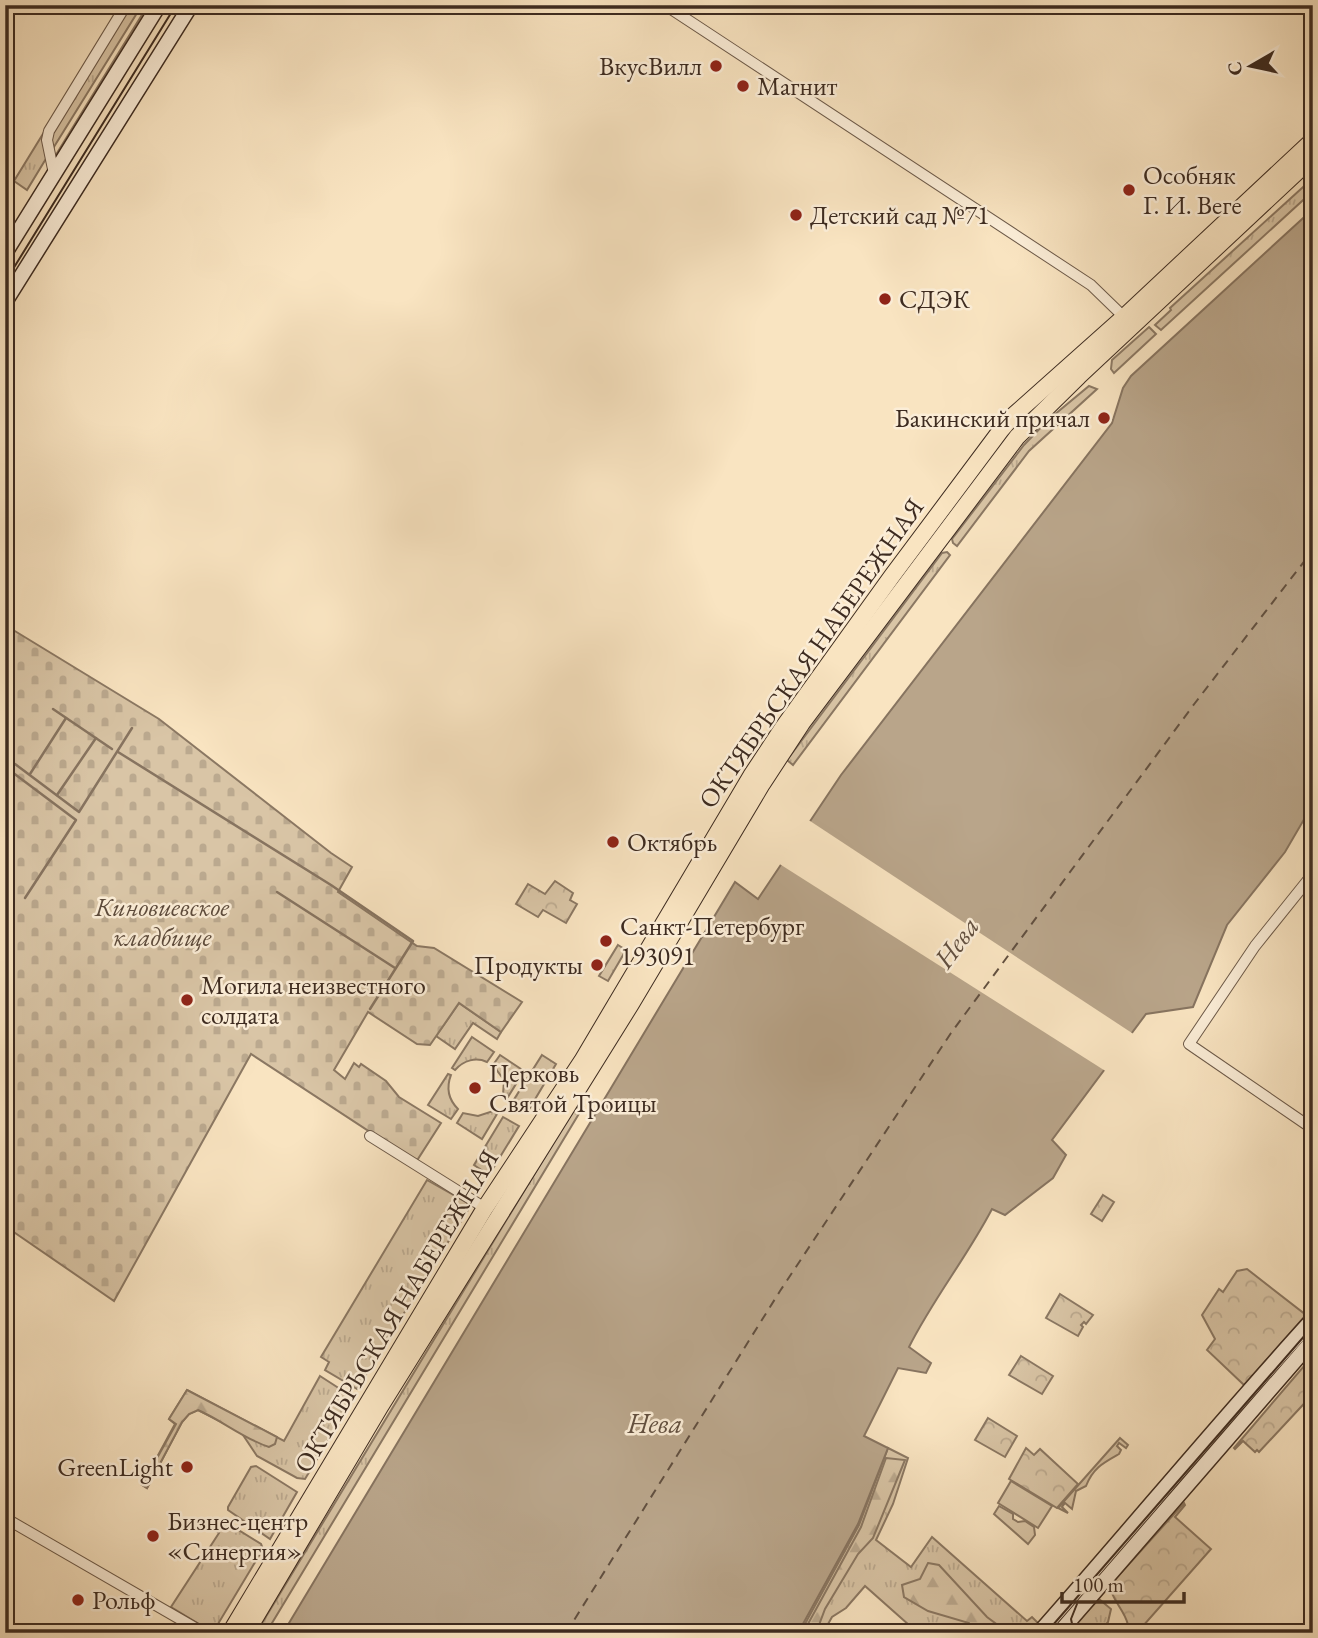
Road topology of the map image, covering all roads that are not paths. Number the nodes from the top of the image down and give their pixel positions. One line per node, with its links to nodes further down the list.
1 (126, 5): 7 (street)
2 (159, 5): 7 (main road)
3 (191, 5): 9 (main road)
4 (665, 5): 10 (street)
5 (1313, 140): 10 (main road, ОКТЯБРЬСКАЯ НАБЕРЕЖНАЯ)
6 (1313, 157): 20 (main road, ОКТЯБРЬСКАЯ НАБЕРЕЖНАЯ)
7 (54, 174): 8 (main road)
8 (5, 253)
9 (5, 302)
10 (1124, 317): 14 (main road, ОКТЯБРЬСКАЯ НАБЕРЕЖНАЯ)
11 (1312, 875): 12 (street)
12 (1313, 1129)
13 (370, 1136): 14 (street)
14 (485, 1208): 19 (main road, ОКТЯБРЬСКАЯ НАБЕРЕЖНАЯ)
15 (1313, 1319): 21 (main road)
16 (1313, 1340): 22 (main road)
17 (5, 1518): 18 (street)
18 (204, 1633)
19 (230, 1633)
20 (246, 1633)
21 (1039, 1633)
22 (1059, 1633)

